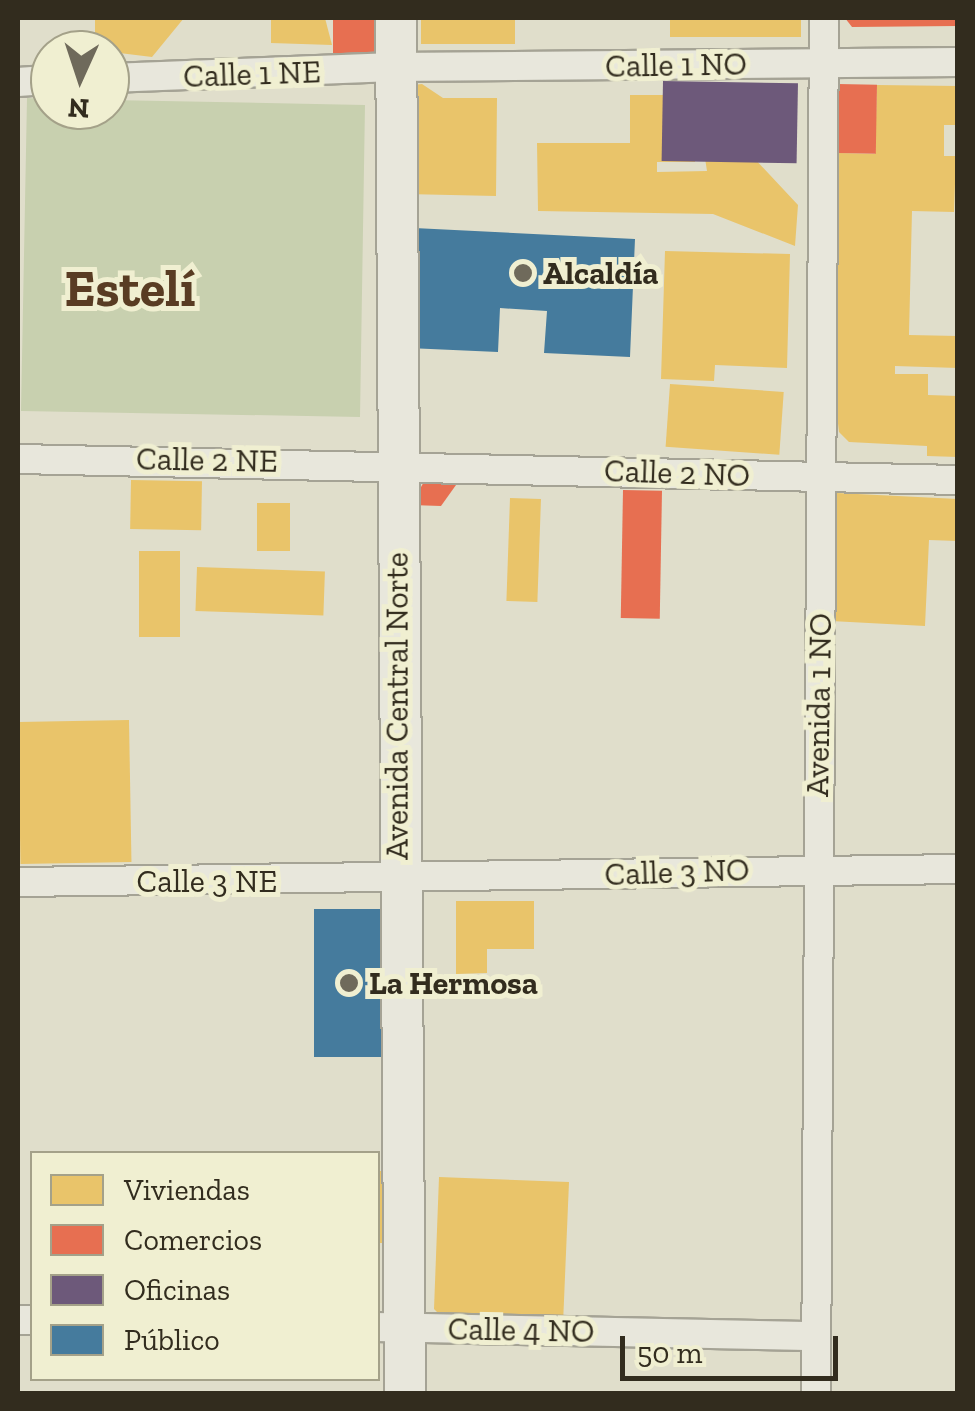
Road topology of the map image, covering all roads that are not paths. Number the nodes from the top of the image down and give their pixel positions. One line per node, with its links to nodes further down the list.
1 (396, 18): 5 (street, Avenida Central Norte)
2 (824, 18): 4 (street, Avenida 1 NO)
3 (958, 62): 4 (street, Calle 1 NO)
4 (824, 64): 5 (street, Calle 1 NO); 9 (street, Avenida 1 NO)
5 (394, 67): 6 (street, Calle 1 NE); 8 (street, Avenida Central Norte)
6 (130, 77)
7 (18, 459): 8 (street, Calle 2 NE)
8 (396, 464): 9 (street, Calle 2 NO); 13 (street, Avenida Central Norte)
9 (824, 478): 10 (street, Calle 2 NO); 11 (street, Avenida 1 NO)
10 (958, 480)
11 (815, 868): 12 (street, Calle 3 NO); 13 (street, Calle 3 NO); 16 (street, Avenida 1 NO)
12 (958, 870)
13 (396, 879): 14 (street, Calle 3 NE); 15 (street, Avenida Central Norte)
14 (18, 882)
15 (392, 1328): 16 (street, Calle 4 NO); 17 (street, Avenida Central Norte)
16 (816, 1336): 18 (street, Avenida 1 NO)
17 (405, 1394)
18 (816, 1394)

